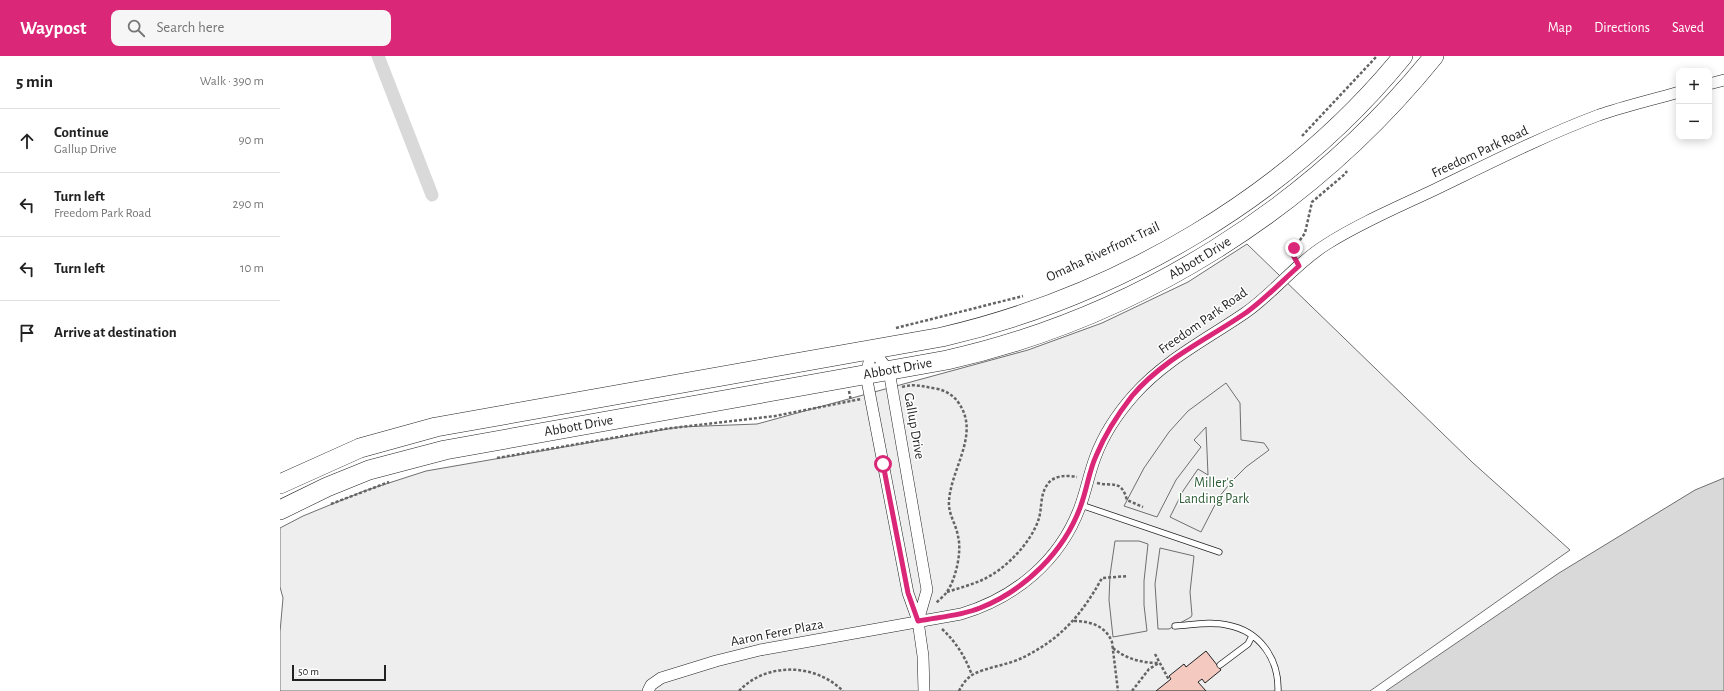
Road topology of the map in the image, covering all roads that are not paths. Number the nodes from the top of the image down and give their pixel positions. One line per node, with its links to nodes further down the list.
1 (1403, 56): 6 (highway, Abbott Drive)
2 (1434, 56): 7 (highway, Abbott Drive)
3 (1724, 80): 4 (street)
4 (1712, 83)
5 (1676, 93): 10 (street, Freedom Park Road)
6 (872, 350): 7 (street, Gallup Drive); 8 (street, Gallup Drive); 9 (highway, Abbott Drive)
7 (889, 371): 8 (highway, Abbott Drive); 13 (street, Gallup Drive)
8 (866, 375): 11 (highway, Abbott Drive); 13 (street, Gallup Drive)
9 (280, 484)
10 (1081, 505): 12 (lane); 13 (street, Freedom Park Road)
11 (280, 510)
12 (1219, 552)
13 (918, 621): 17 (street, Aaron Ferer Plaza); 18 (street, Gallup Drive)
14 (1175, 626): 15 (lane)
15 (1252, 636): 16 (lane); 19 (lane)
16 (1220, 665)
17 (648, 691)
18 (924, 691)
19 (1278, 691)

